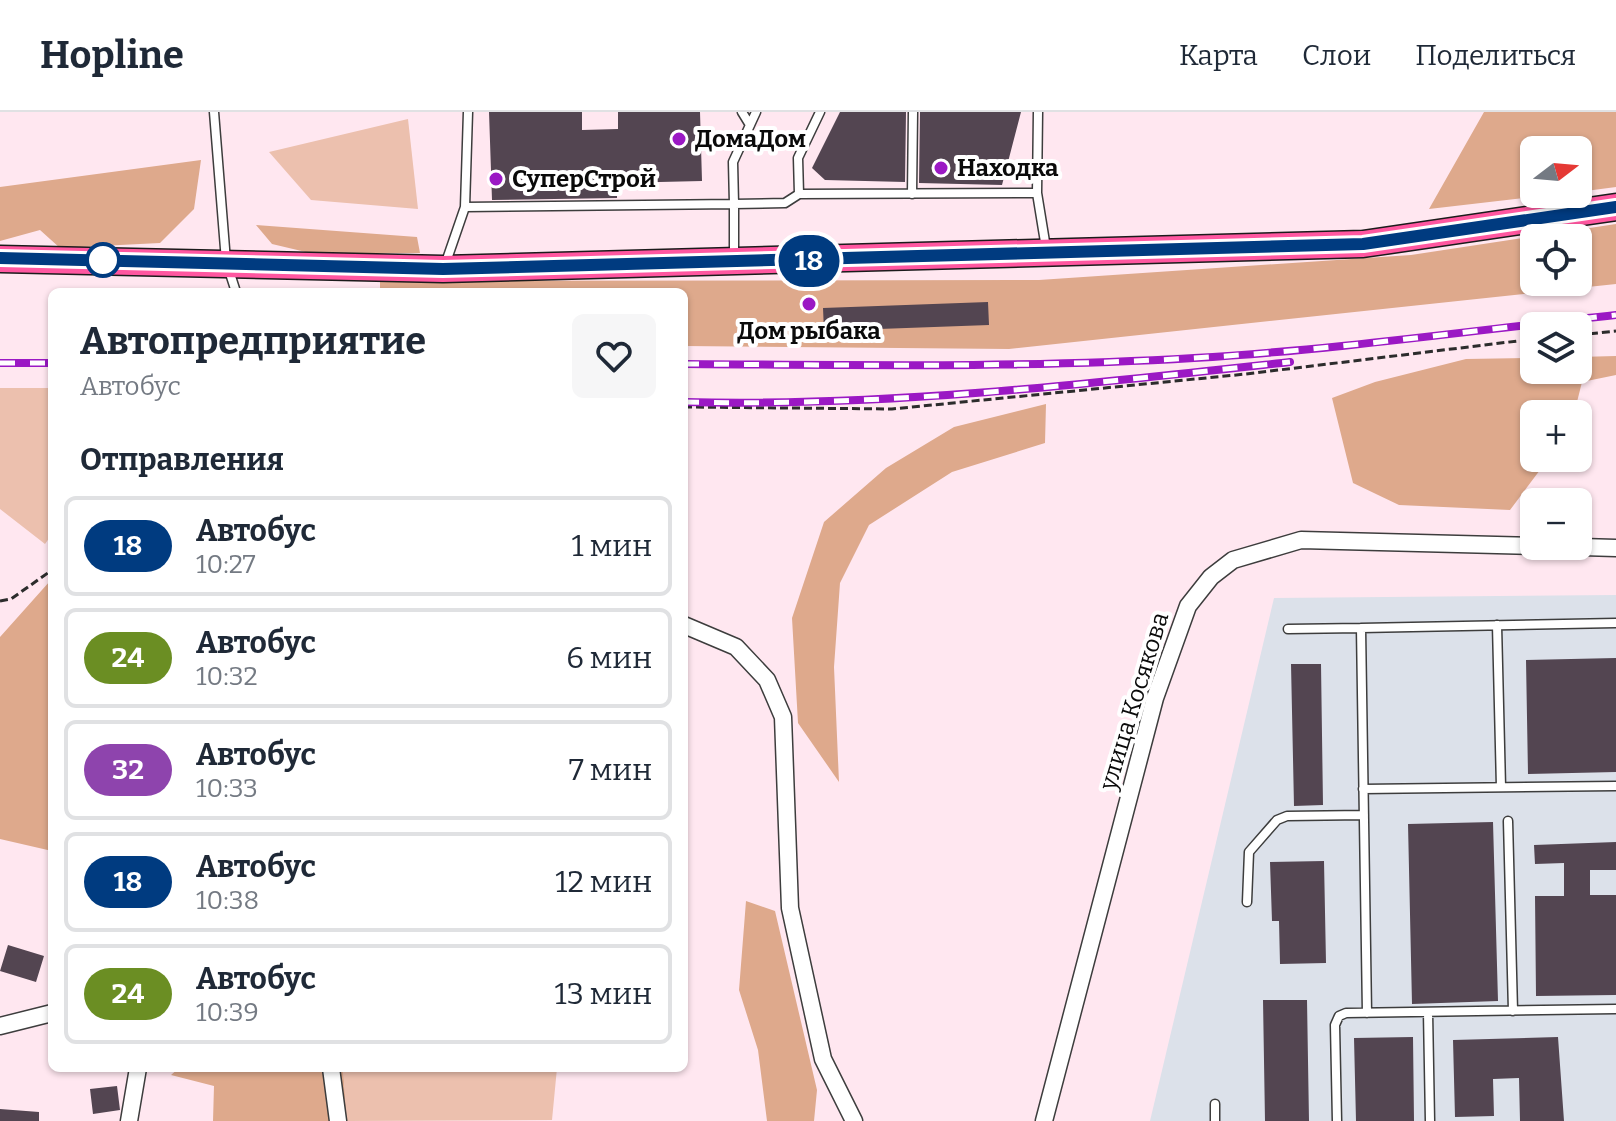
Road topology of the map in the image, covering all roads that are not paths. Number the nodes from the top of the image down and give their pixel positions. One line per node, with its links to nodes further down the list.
1 (214, 112): 17 (lane)
2 (468, 112): 13 (lane)
3 (742, 112): 8 (lane)
4 (756, 112): 8 (lane)
5 (820, 112): 10 (lane)
6 (913, 112): 11 (lane)
7 (1038, 112): 9 (lane)
8 (750, 125): 12 (lane)
9 (1037, 193): 11 (lane); 15 (lane)
10 (799, 194): 11 (lane); 12 (lane)
11 (912, 194)
12 (734, 204): 13 (lane); 18 (lane)
13 (465, 207): 19 (lane)
14 (1616, 207): 15 (main road)
15 (1047, 253): 18 (main road)
16 (0, 259): 17 (main road)
17 (226, 261): 19 (main road); 20 (lane)
18 (734, 264): 19 (main road)
19 (443, 269)
20 (235, 288)
21 (1520, 546): 47 (street, улица Косякова)
22 (1592, 547): 23 (street)
23 (1616, 548)
24 (1616, 623): 25 (lane)
25 (1497, 625): 27 (lane); 30 (lane)
26 (688, 627): 46 (street)
27 (1361, 628): 28 (lane); 31 (lane)
28 (1288, 629)
29 (1616, 786): 30 (lane)
30 (1501, 787): 31 (lane)
31 (1363, 789): 32 (lane)
32 (1364, 815): 34 (lane); 38 (lane)
33 (1508, 821): 36 (lane)
34 (1247, 902)
35 (1616, 1009): 36 (lane)
36 (1513, 1011): 37 (lane)
37 (1428, 1012): 38 (lane); 50 (lane)
38 (1367, 1013): 49 (lane)
39 (48, 1014): 40 (street)
40 (0, 1026)
41 (137, 1072): 44 (street)
42 (332, 1072): 45 (street)
43 (1215, 1104): 48 (lane)
44 (129, 1121)
45 (338, 1121)
46 (854, 1121)
47 (1044, 1121)
48 (1215, 1121)
49 (1337, 1121)
50 (1430, 1121)

